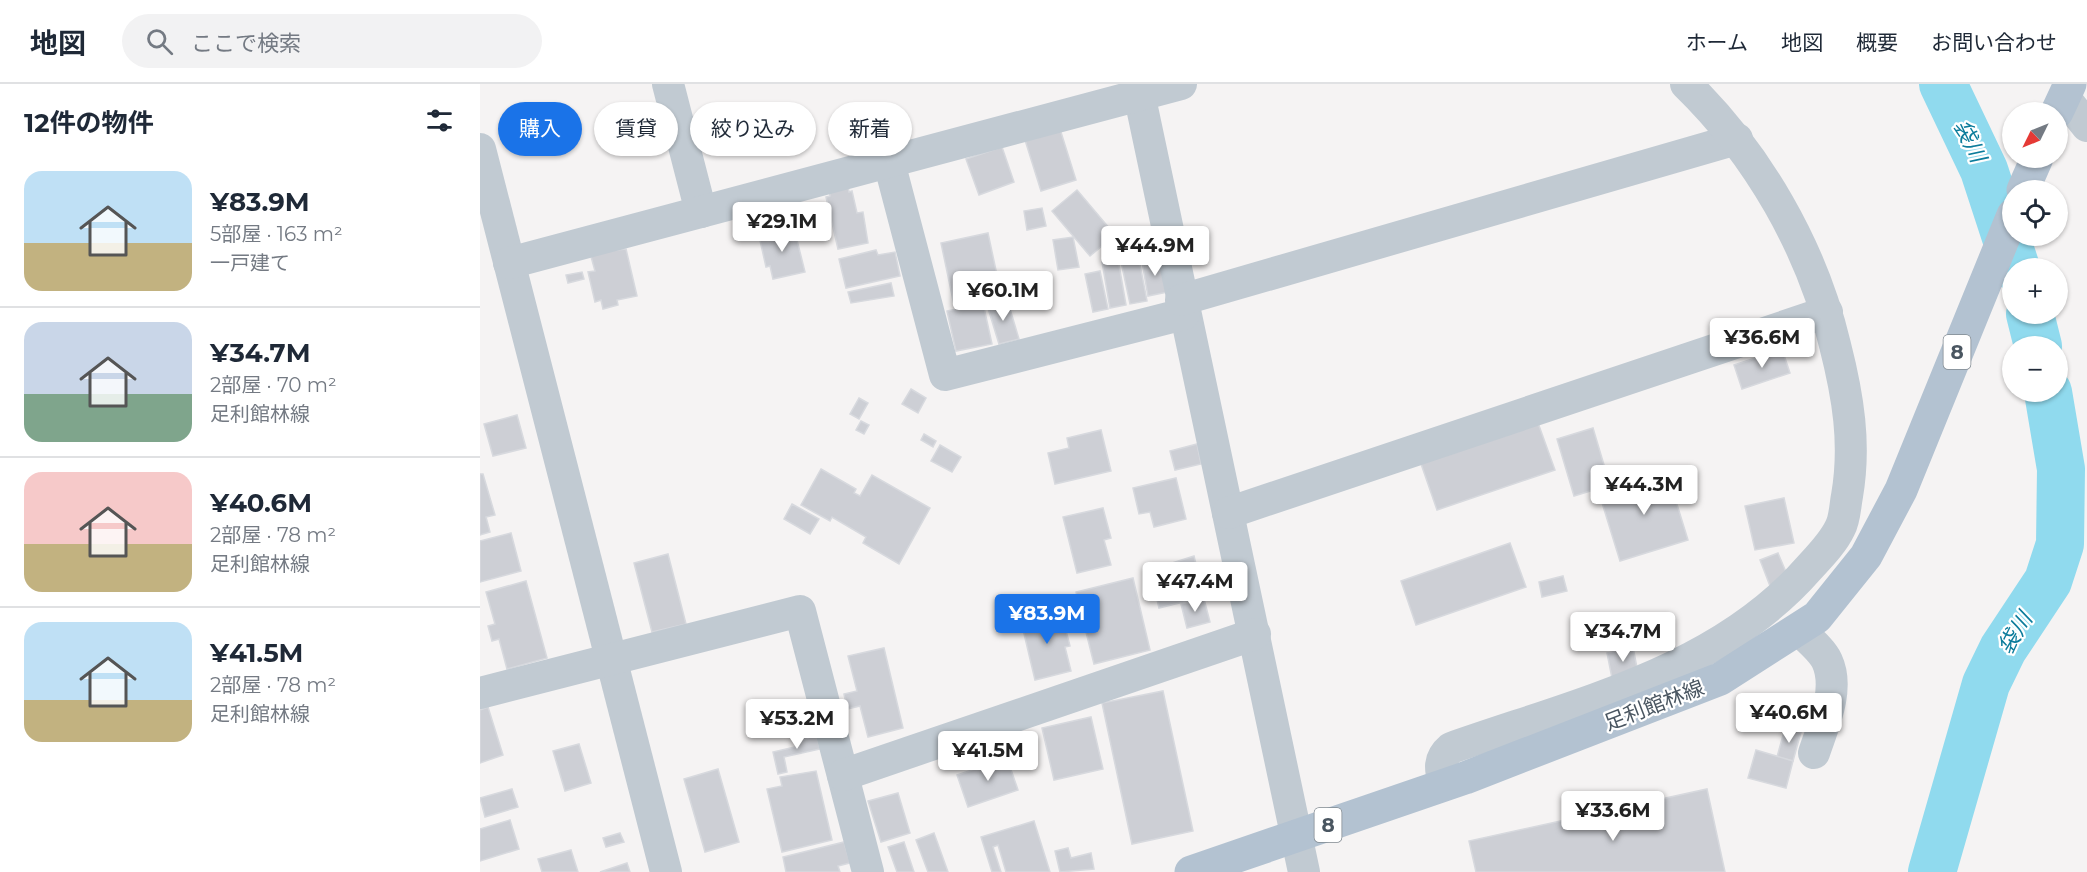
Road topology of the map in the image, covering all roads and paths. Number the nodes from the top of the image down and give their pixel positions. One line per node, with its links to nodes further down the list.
1 (668, 84): 10 (street)
2 (1182, 84): 4 (street)
3 (1686, 84): 7 (street)
4 (1138, 90): 9 (street); 13 (street)
5 (2062, 100): 6 (street)
6 (2087, 126)
7 (1737, 139): 13 (street); 14 (street)
8 (480, 150): 12 (street)
9 (889, 162): 10 (street); 13 (street)
10 (701, 212): 12 (street)
11 (2002, 242): 16 (main road, 足利館林線 / 8)
12 (509, 263): 18 (street)
13 (1183, 307): 15 (street)
14 (1827, 312): 15 (street); 22 (street)
15 (1228, 513): 17 (street)
16 (1799, 630): 20 (street); 22 (main road, 足利館林線 / 8)
17 (1255, 634): 21 (street); 23 (street)
18 (612, 659): 19 (street); 21 (street); 24 (street)
19 (480, 693)
20 (1814, 753)
21 (843, 775): 25 (street)
22 (1444, 784): 23 (main road, 足利館林線 / 8)
23 (1296, 835): 26 (main road, 足利館林線 / 8); 27 (street)
24 (666, 872)
25 (867, 872)
26 (1191, 872)
27 (1304, 872)

